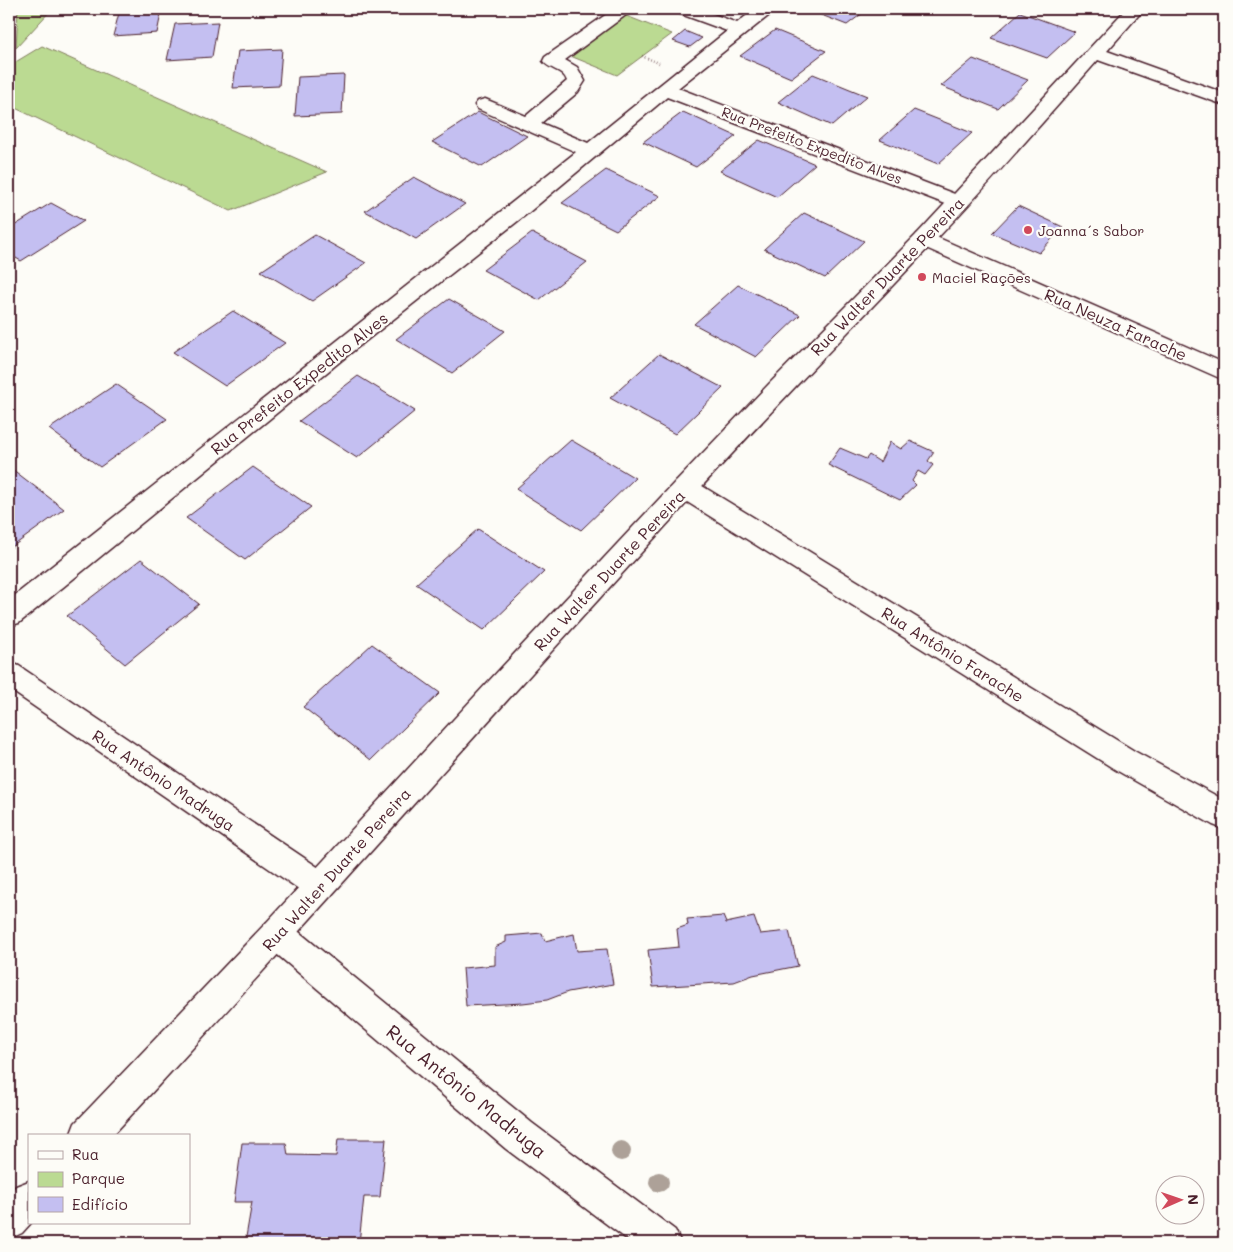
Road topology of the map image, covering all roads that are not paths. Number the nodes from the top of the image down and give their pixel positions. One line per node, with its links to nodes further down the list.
1 (625, 9): 10 (street)
2 (684, 9): 5 (street)
3 (766, 9): 5 (street, Rua Prefeito Expedito Alves)
4 (1135, 9): 6 (street, Rua Walter Duarte Pereira)
5 (740, 30): 7 (street, Rua Prefeito Expedito Alves)
6 (1095, 52): 8 (street); 12 (street, Rua Walter Duarte Pereira)
7 (665, 89): 11 (street, Rua Prefeito Expedito Alves); 12 (street, Rua Prefeito Expedito Alves)
8 (1224, 99)
9 (485, 105): 10 (street)
10 (528, 124): 11 (street)
11 (590, 151): 16 (street, Rua Prefeito Expedito Alves)
12 (958, 202): 13 (street, Rua Walter Duarte Pereira)
13 (925, 239): 14 (street, Rua Neuza Farache); 15 (street, Rua Walter Duarte Pereira)
14 (1224, 372)
15 (685, 488): 18 (street, Rua Antônio Farache); 19 (street, Rua Walter Duarte Pereira)
16 (9, 615)
17 (9, 674): 19 (street, Rua Antônio Madruga)
18 (1224, 815)
19 (320, 886): 20 (street, Rua Walter Duarte Pereira)
20 (277, 934): 21 (street, Rua Walter Duarte Pereira); 24 (street, Rua Antônio Madruga)
21 (90, 1134)
22 (28, 1200): 23 (street)
23 (9, 1220)
24 (662, 1243)

